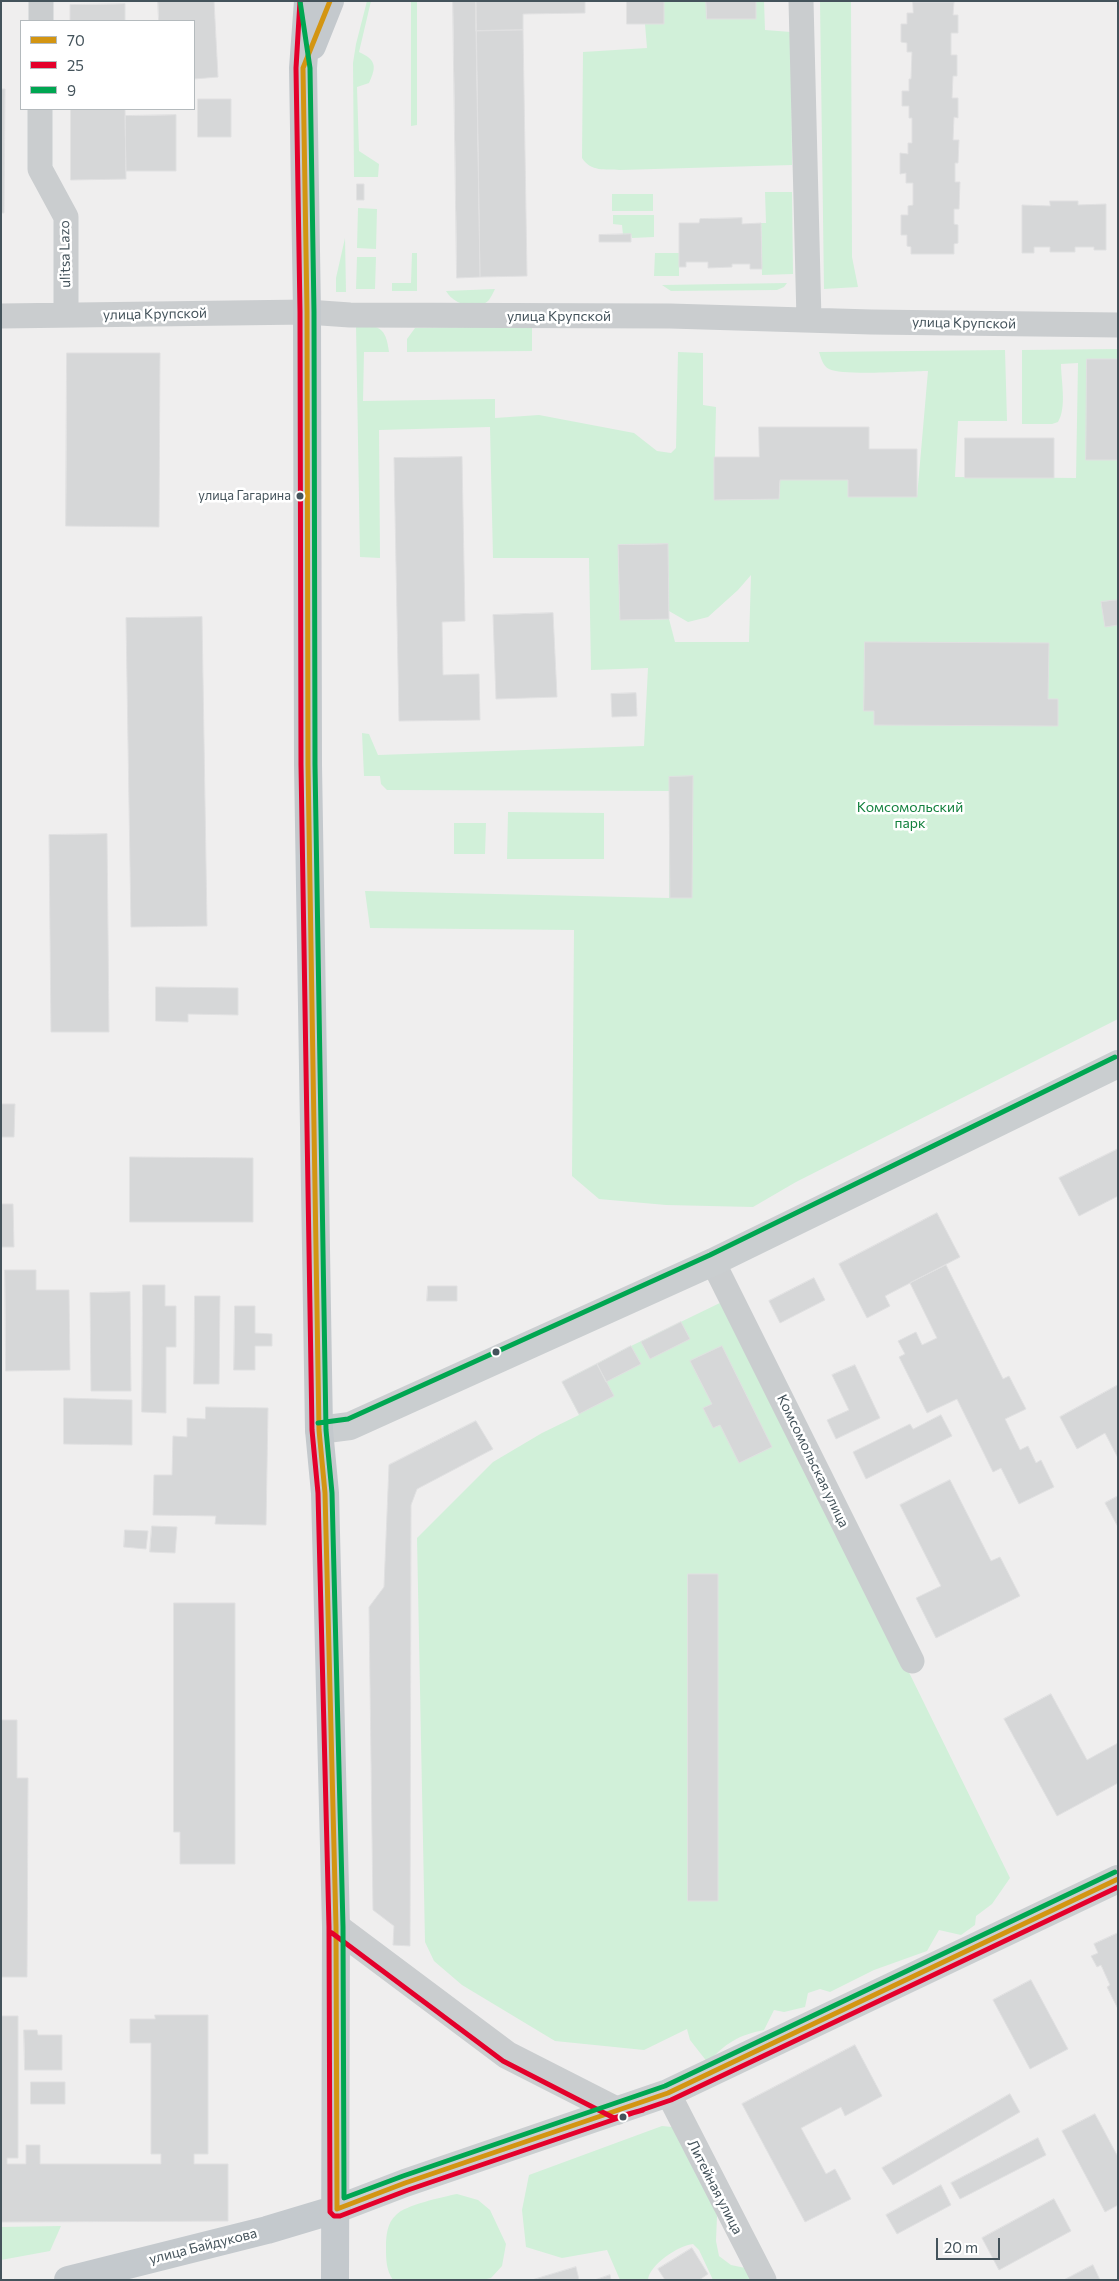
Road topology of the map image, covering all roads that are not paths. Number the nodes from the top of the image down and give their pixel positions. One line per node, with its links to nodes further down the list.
1 (41, 1): 6 (street)
2 (292, 1): 7 (main road)
3 (308, 1): 7 (main road)
4 (330, 1): 7 (main road)
5 (801, 1): 12 (street)
6 (41, 20)
7 (303, 68): 9 (main road)
8 (40, 110): 10 (street, ulitsa Lazo)
9 (307, 312): 10 (street, улица Крупской); 12 (street, улица Крупской); 16 (main road)
10 (66, 315): 11 (street, улица Крупской)
11 (1, 316)
12 (809, 320): 13 (street, улица Крупской)
13 (1118, 326)
14 (1118, 1064): 15 (main road)
15 (713, 1262): 16 (main road); 17 (street, Комсомольская улица)
16 (319, 1430): 19 (main road)
17 (912, 1661)
18 (1118, 1879): 20 (main road)
19 (336, 1927): 21 (street); 22 (main road)
20 (668, 2093): 21 (main road); 25 (street, Литейная улица)
21 (626, 2108): 22 (main road)
22 (336, 2208): 23 (main road, улица Байдукова); 24 (main road)
23 (68, 2280)
24 (335, 2280)
25 (764, 2280)

